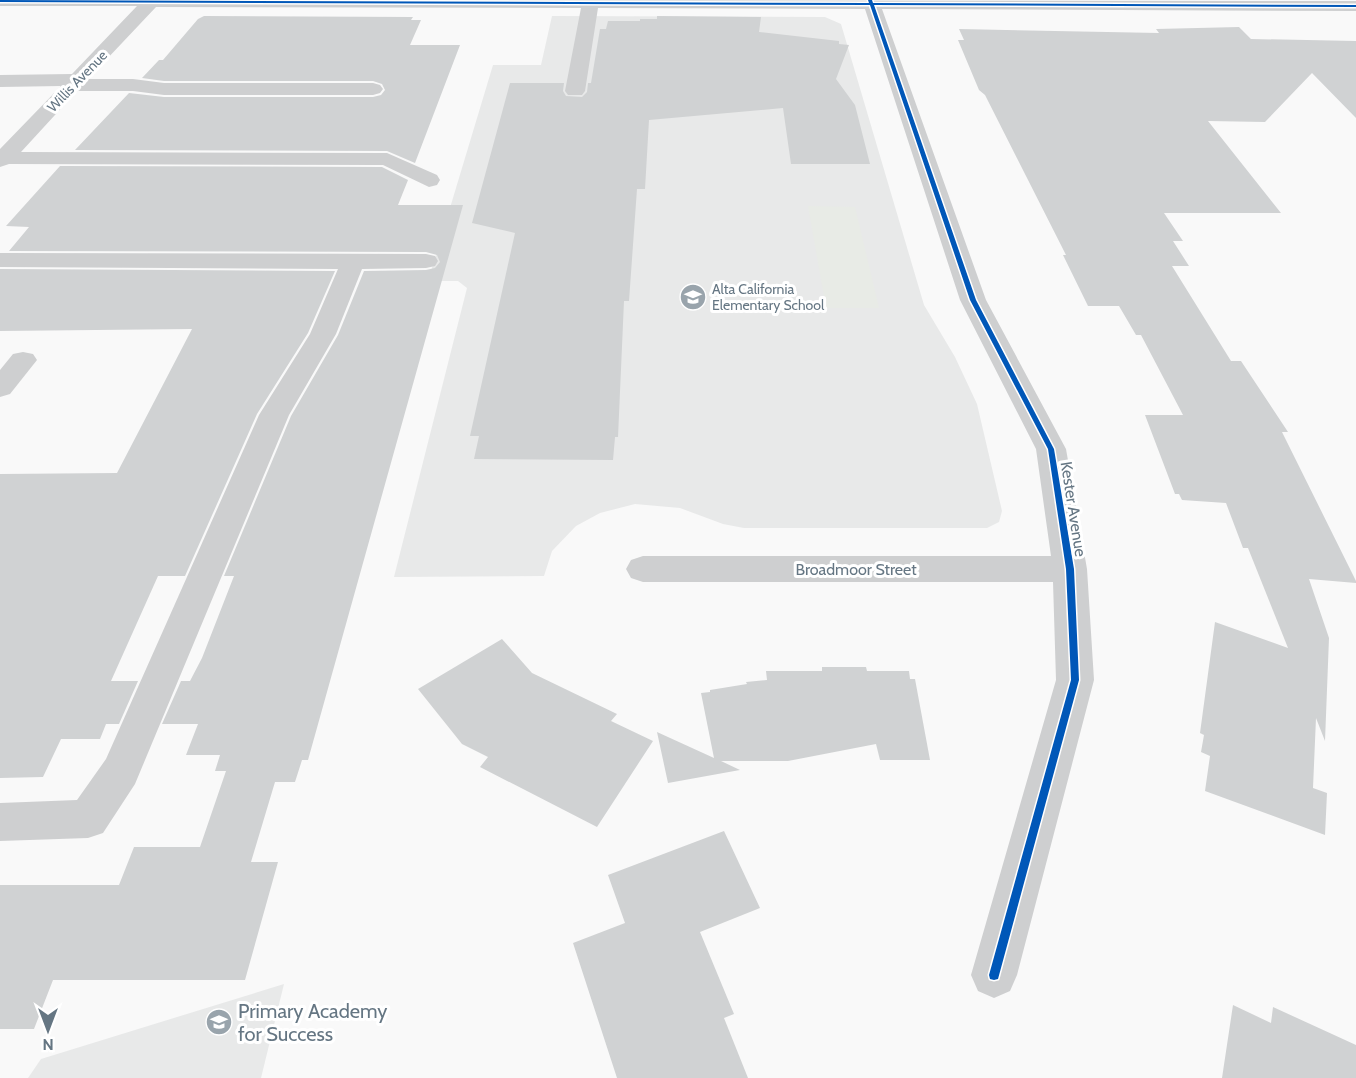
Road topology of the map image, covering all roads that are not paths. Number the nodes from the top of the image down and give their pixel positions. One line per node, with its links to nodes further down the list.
1 (0, 1): 2 (street)
2 (153, 1): 3 (street); 8 (street, Willis Avenue)
3 (317, 1): 5 (street)
4 (871, 2): 5 (street); 6 (street); 19 (street, Kester Avenue)
5 (590, 3): 10 (street)
6 (1356, 6)
7 (0, 81): 8 (street)
8 (75, 83): 9 (street); 11 (street, Willis Avenue)
9 (373, 89)
10 (575, 91)
11 (2, 159): 12 (street)
12 (429, 180)
13 (0, 260): 15 (street)
14 (426, 261): 15 (street)
15 (353, 262): 20 (street)
16 (23, 360): 17 (street)
17 (0, 388)
18 (643, 570): 19 (street, Broadmoor Street)
19 (1070, 570): 21 (street, Kester Avenue)
20 (0, 822)
21 (994, 975)

